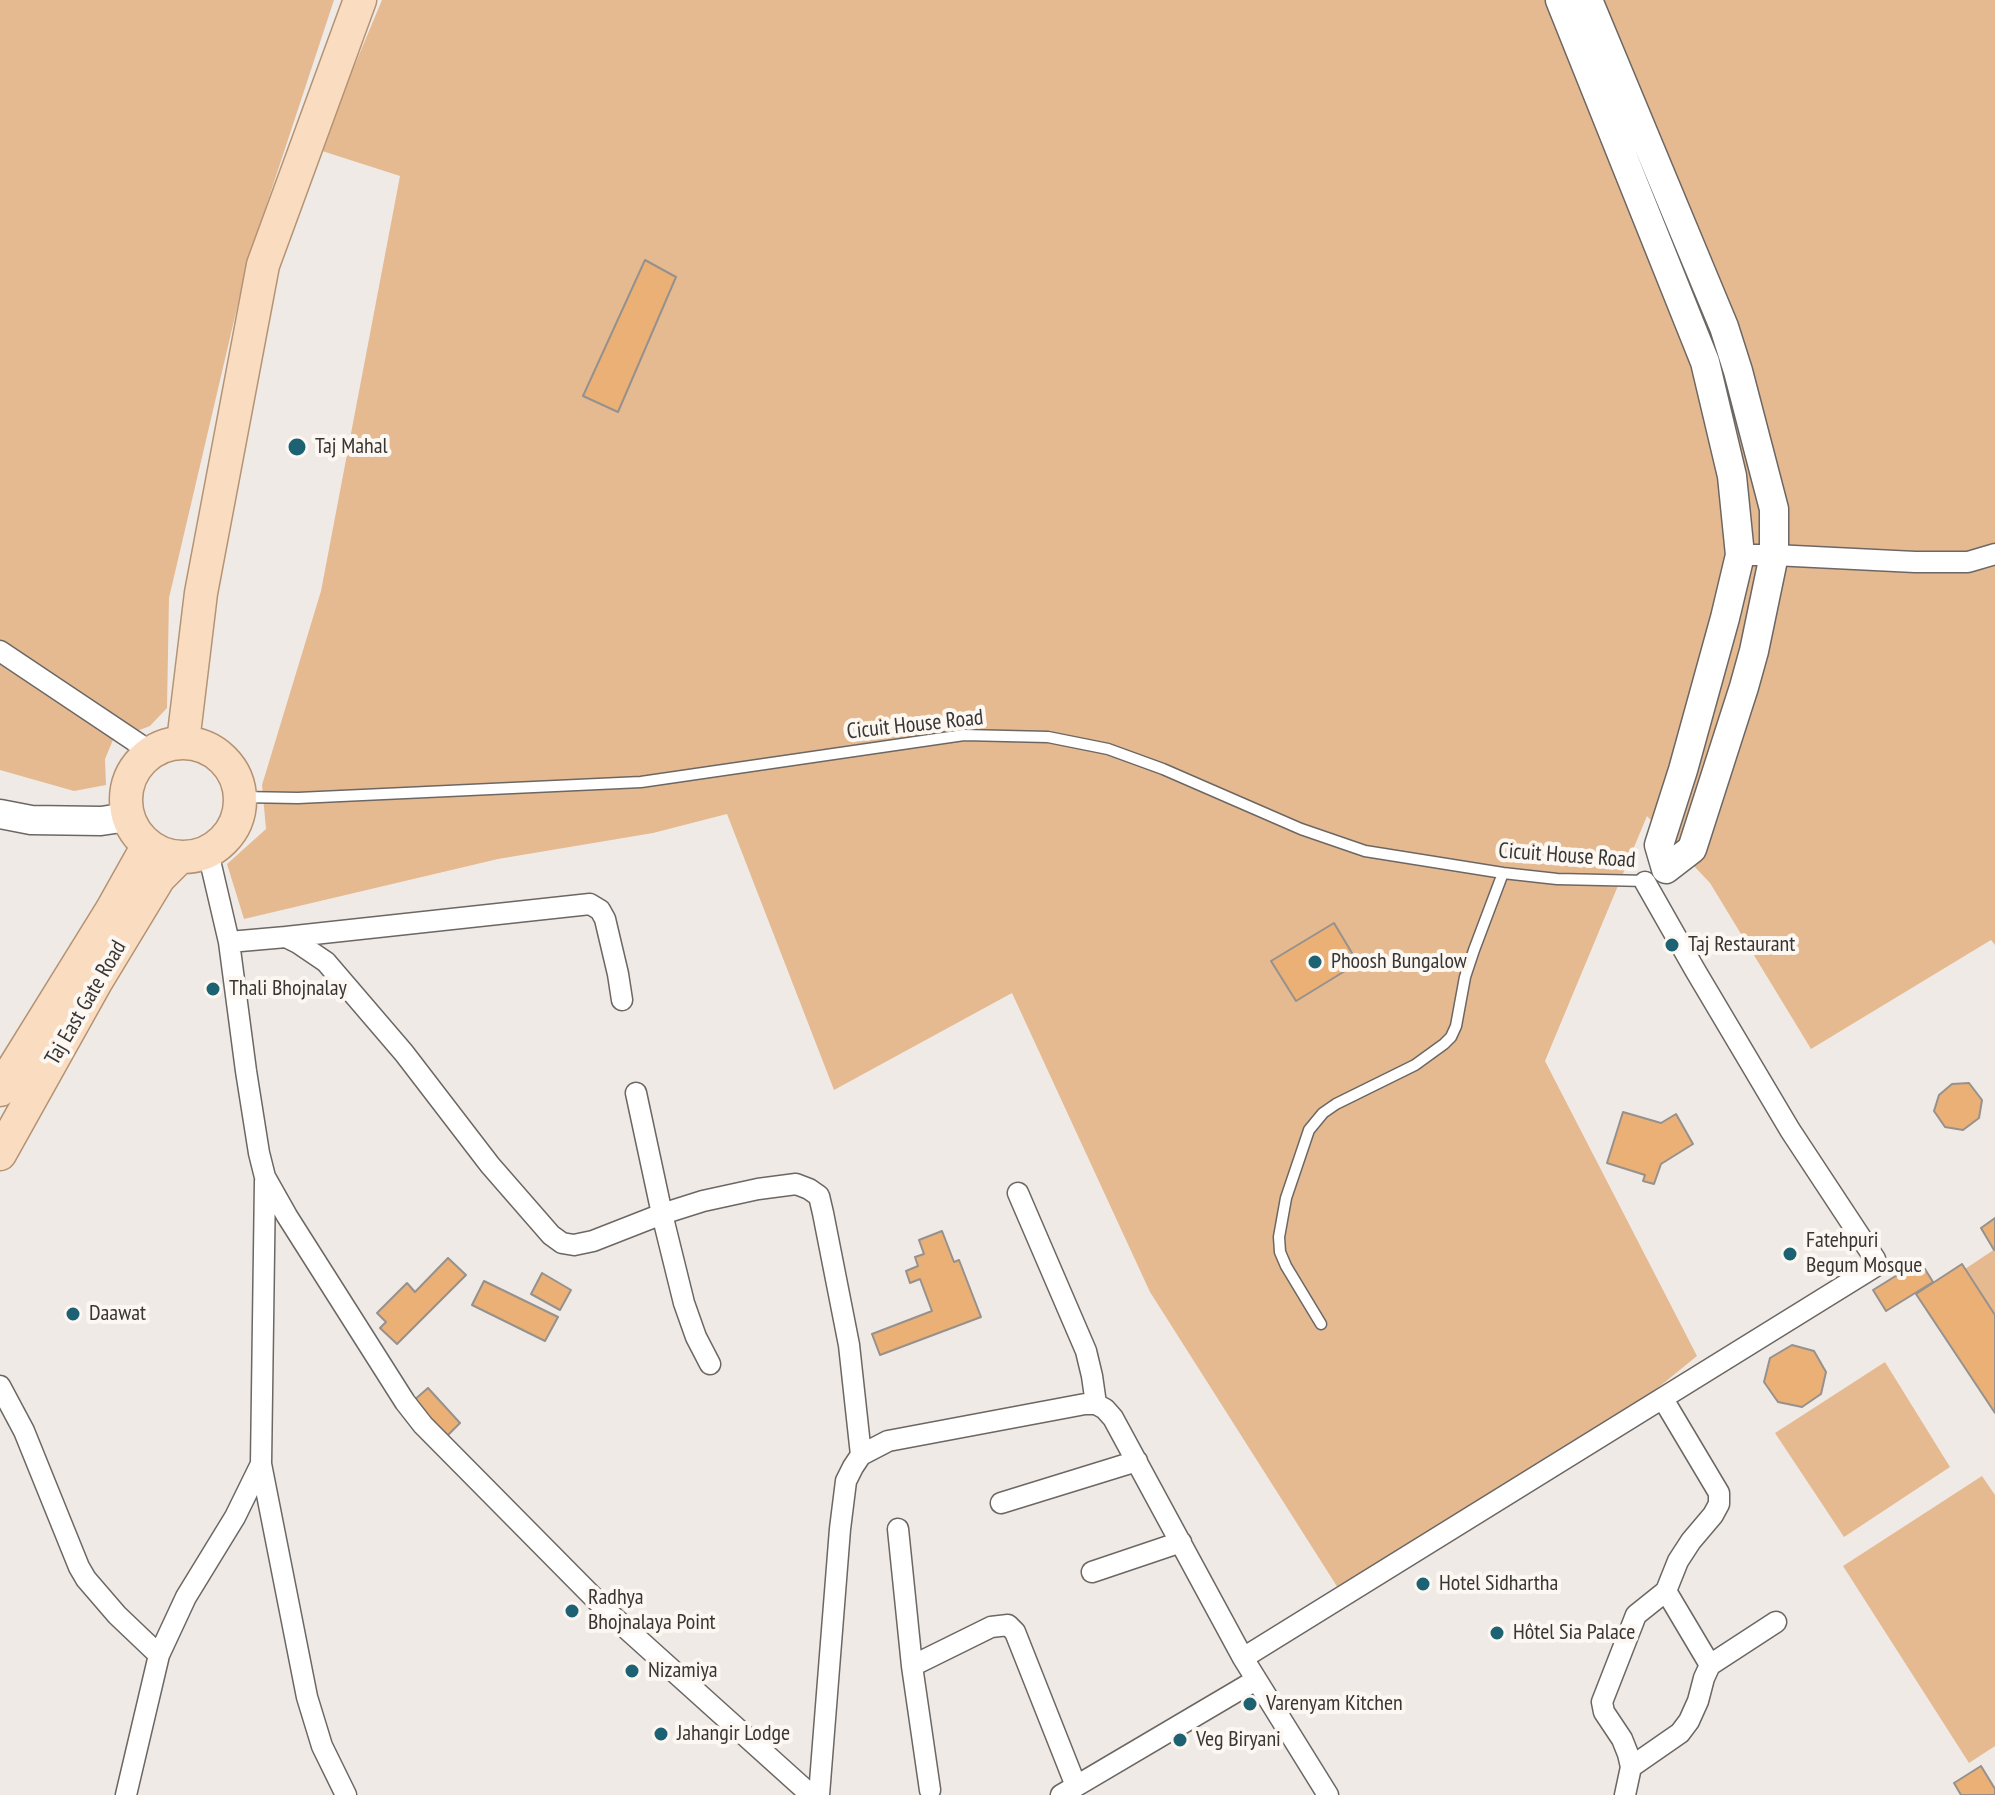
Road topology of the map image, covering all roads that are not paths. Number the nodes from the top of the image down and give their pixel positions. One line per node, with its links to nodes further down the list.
1 (360, 0): 8 (main road)
2 (1560, 0): 5 (street)
3 (1588, 0): 6 (street)
4 (1995, 554): 6 (street)
5 (1740, 555): 6 (street); 16 (street)
6 (1774, 555): 16 (street)
7 (0, 651): 9 (street)
8 (183, 742): 9 (main road); 10 (main road)
9 (151, 752): 12 (main road)
10 (240, 797): 14 (main road); 15 (lane, Cicuit House Road)
11 (0, 814): 12 (street)
12 (128, 817): 13 (main road)
13 (148, 845): 14 (main road); 20 (main road)
14 (194, 854): 18 (street); 22 (main road, Taj East Gate Road)
15 (1503, 873): 16 (lane, Cicuit House Road); 26 (lane)
16 (1656, 876): 29 (street)
17 (286, 937): 18 (street); 19 (street); 25 (street)
18 (229, 942): 23 (street)
19 (622, 1000)
20 (0, 1090)
21 (636, 1093): 25 (street)
22 (0, 1154)
23 (265, 1177): 33 (street); 50 (street)
24 (1018, 1193): 30 (street)
25 (662, 1214): 27 (street); 31 (street)
26 (1321, 1324)
27 (710, 1364)
28 (0, 1386): 40 (street)
29 (1663, 1399): 38 (street); 41 (street)
30 (1096, 1404): 31 (street); 32 (street)
31 (861, 1455): 51 (street)
32 (1137, 1461): 34 (street); 36 (street)
33 (261, 1464): 40 (street); 49 (street)
34 (1001, 1503)
35 (898, 1529): 43 (street)
36 (1181, 1542): 37 (street); 41 (street)
37 (1092, 1572)
38 (1666, 1591): 42 (street); 45 (street)
39 (1776, 1622): 42 (street)
40 (159, 1655): 48 (street)
41 (1243, 1658): 44 (street)
42 (1710, 1665): 45 (street)
43 (912, 1666): 46 (street); 47 (street)
44 (1256, 1680): 47 (street); 52 (street)
45 (1631, 1767): 53 (street)
46 (930, 1790)
47 (1068, 1790)
48 (126, 1795)
49 (346, 1795)
50 (811, 1795)
51 (819, 1795)
52 (1328, 1795)
53 (1625, 1795)

